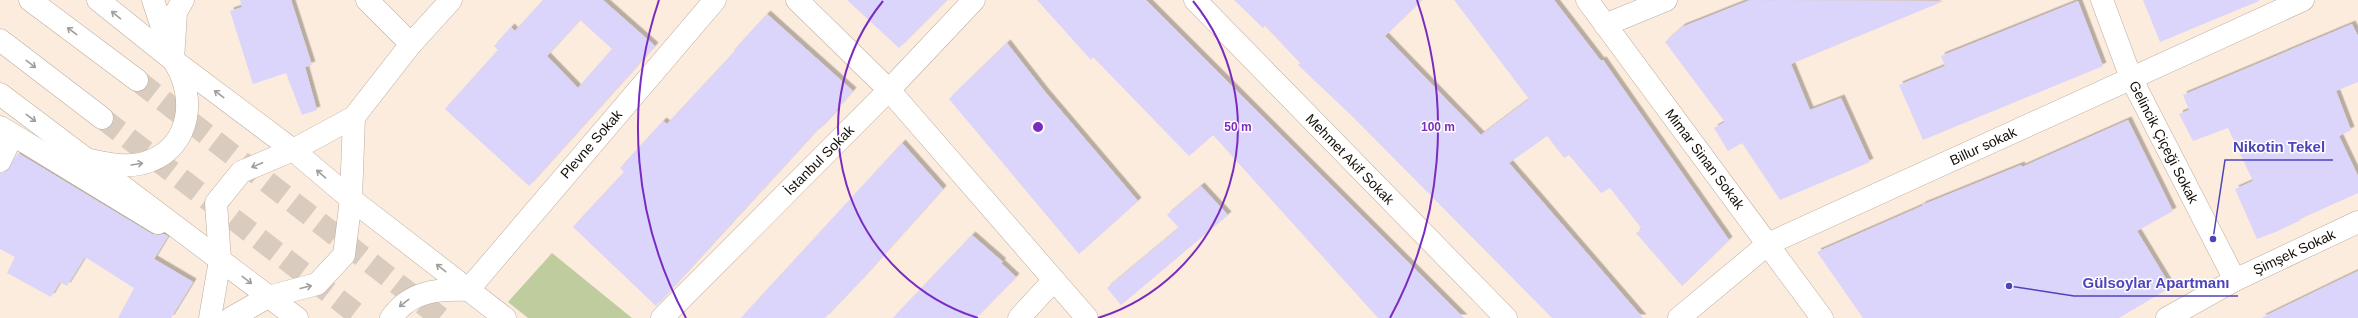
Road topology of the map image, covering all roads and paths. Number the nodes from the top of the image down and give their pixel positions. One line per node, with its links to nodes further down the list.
1 (30, 0): 20 (main road, one-way to 1)
2 (98, 0): 18 (main road, one-way to 2)
3 (153, 0): 18 (main road)
4 (183, 0): 18 (main road)
5 (367, 0): 17 (main road)
6 (452, 0): 17 (main road)
7 (715, 0): 35 (main road, Plevne Sokak)
8 (797, 0): 21 (main road)
9 (974, 0): 21 (main road, İstanbul Sokak)
10 (1195, 0): 45 (main road, Mehmet Akif Sokak)
11 (1587, 0): 15 (main road, Mimar Sinan Sokak)
12 (1666, 0): 15 (main road)
13 (2102, 0): 19 (main road, Gelincik Çiçeği Sokak)
14 (2303, 0): 19 (main road, Billur sokak)
15 (1605, 25): 31 (main road, Mimar Sinan Sokak)
16 (0, 40): 24 (main road, one-way to 24)
17 (411, 44): 23 (main road)
18 (173, 60): 26 (main road, one-way to 18); 27 (main road, one-way to 18)
19 (2131, 78): 31 (main road, Billur sokak); 34 (main road, Gelincik Çiçeği Sokak)
20 (137, 80)
21 (888, 90): 33 (main road); 42 (main road, İstanbul Sokak)
22 (0, 94): 27 (main road, one-way to 27)
23 (354, 117): 26 (main road); 29 (main road)
24 (102, 118)
25 (6, 132): 28 (main road); 32 (main road)
26 (293, 150): 29 (main road, one-way to 26); 32 (main road, one-way to 32)
27 (85, 158): 32 (main road)
28 (0, 161)
29 (351, 199): 35 (main road, one-way to 29); 36 (main road, one-way to 29)
30 (2358, 222): 34 (main road, Şimşek Sokak)
31 (1768, 244): 46 (main road, Billur sokak); 47 (main road, Mimar Sinan Sokak)
32 (220, 260): 36 (main road, one-way to 36); 37 (main road)
33 (1054, 280): 43 (main road); 44 (main road)
34 (2235, 280): 48 (main road, Şimşek Sokak)
35 (468, 290): 40 (main road, one-way to 40); 41 (main road)
36 (268, 297): 38 (main road); 39 (main road)
37 (210, 318)
38 (232, 318)
39 (297, 318)
40 (391, 318)
41 (505, 318)
42 (662, 318)
43 (1019, 318)
44 (1087, 318)
45 (1506, 318)
46 (1679, 318)
47 (1822, 318)
48 (2167, 318)

